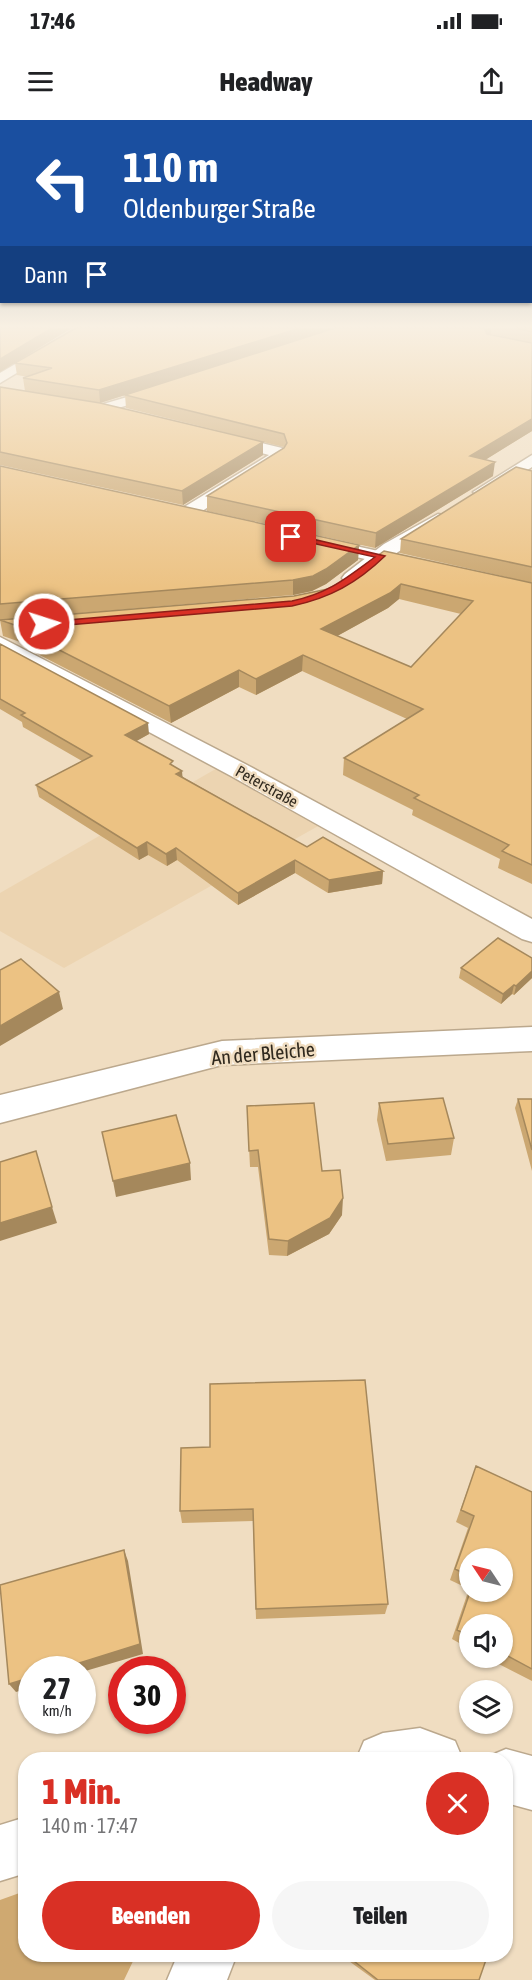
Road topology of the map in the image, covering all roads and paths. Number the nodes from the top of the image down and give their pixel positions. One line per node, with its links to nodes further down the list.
1 (127, 415): 2 (street)
2 (136, 417)
3 (206, 434): 8 (street)
4 (532, 460): 5 (street)
5 (468, 500)
6 (169, 509): 8 (street)
7 (450, 512): 11 (street)
8 (187, 513): 9 (street)
9 (210, 518)
10 (301, 539): 11 (street)
11 (381, 556): 12 (street); 13 (street)
12 (436, 569)
13 (334, 590)
14 (4, 633): 15 (street, Peterstraße)
15 (532, 932)
16 (532, 1039): 17 (street, An der Bleiche)
17 (0, 1109)
18 (513, 1778): 19 (street)
19 (532, 1783)
20 (18, 1847): 21 (street)
21 (0, 1853)
22 (205, 1962): 23 (street)
23 (197, 1980)

